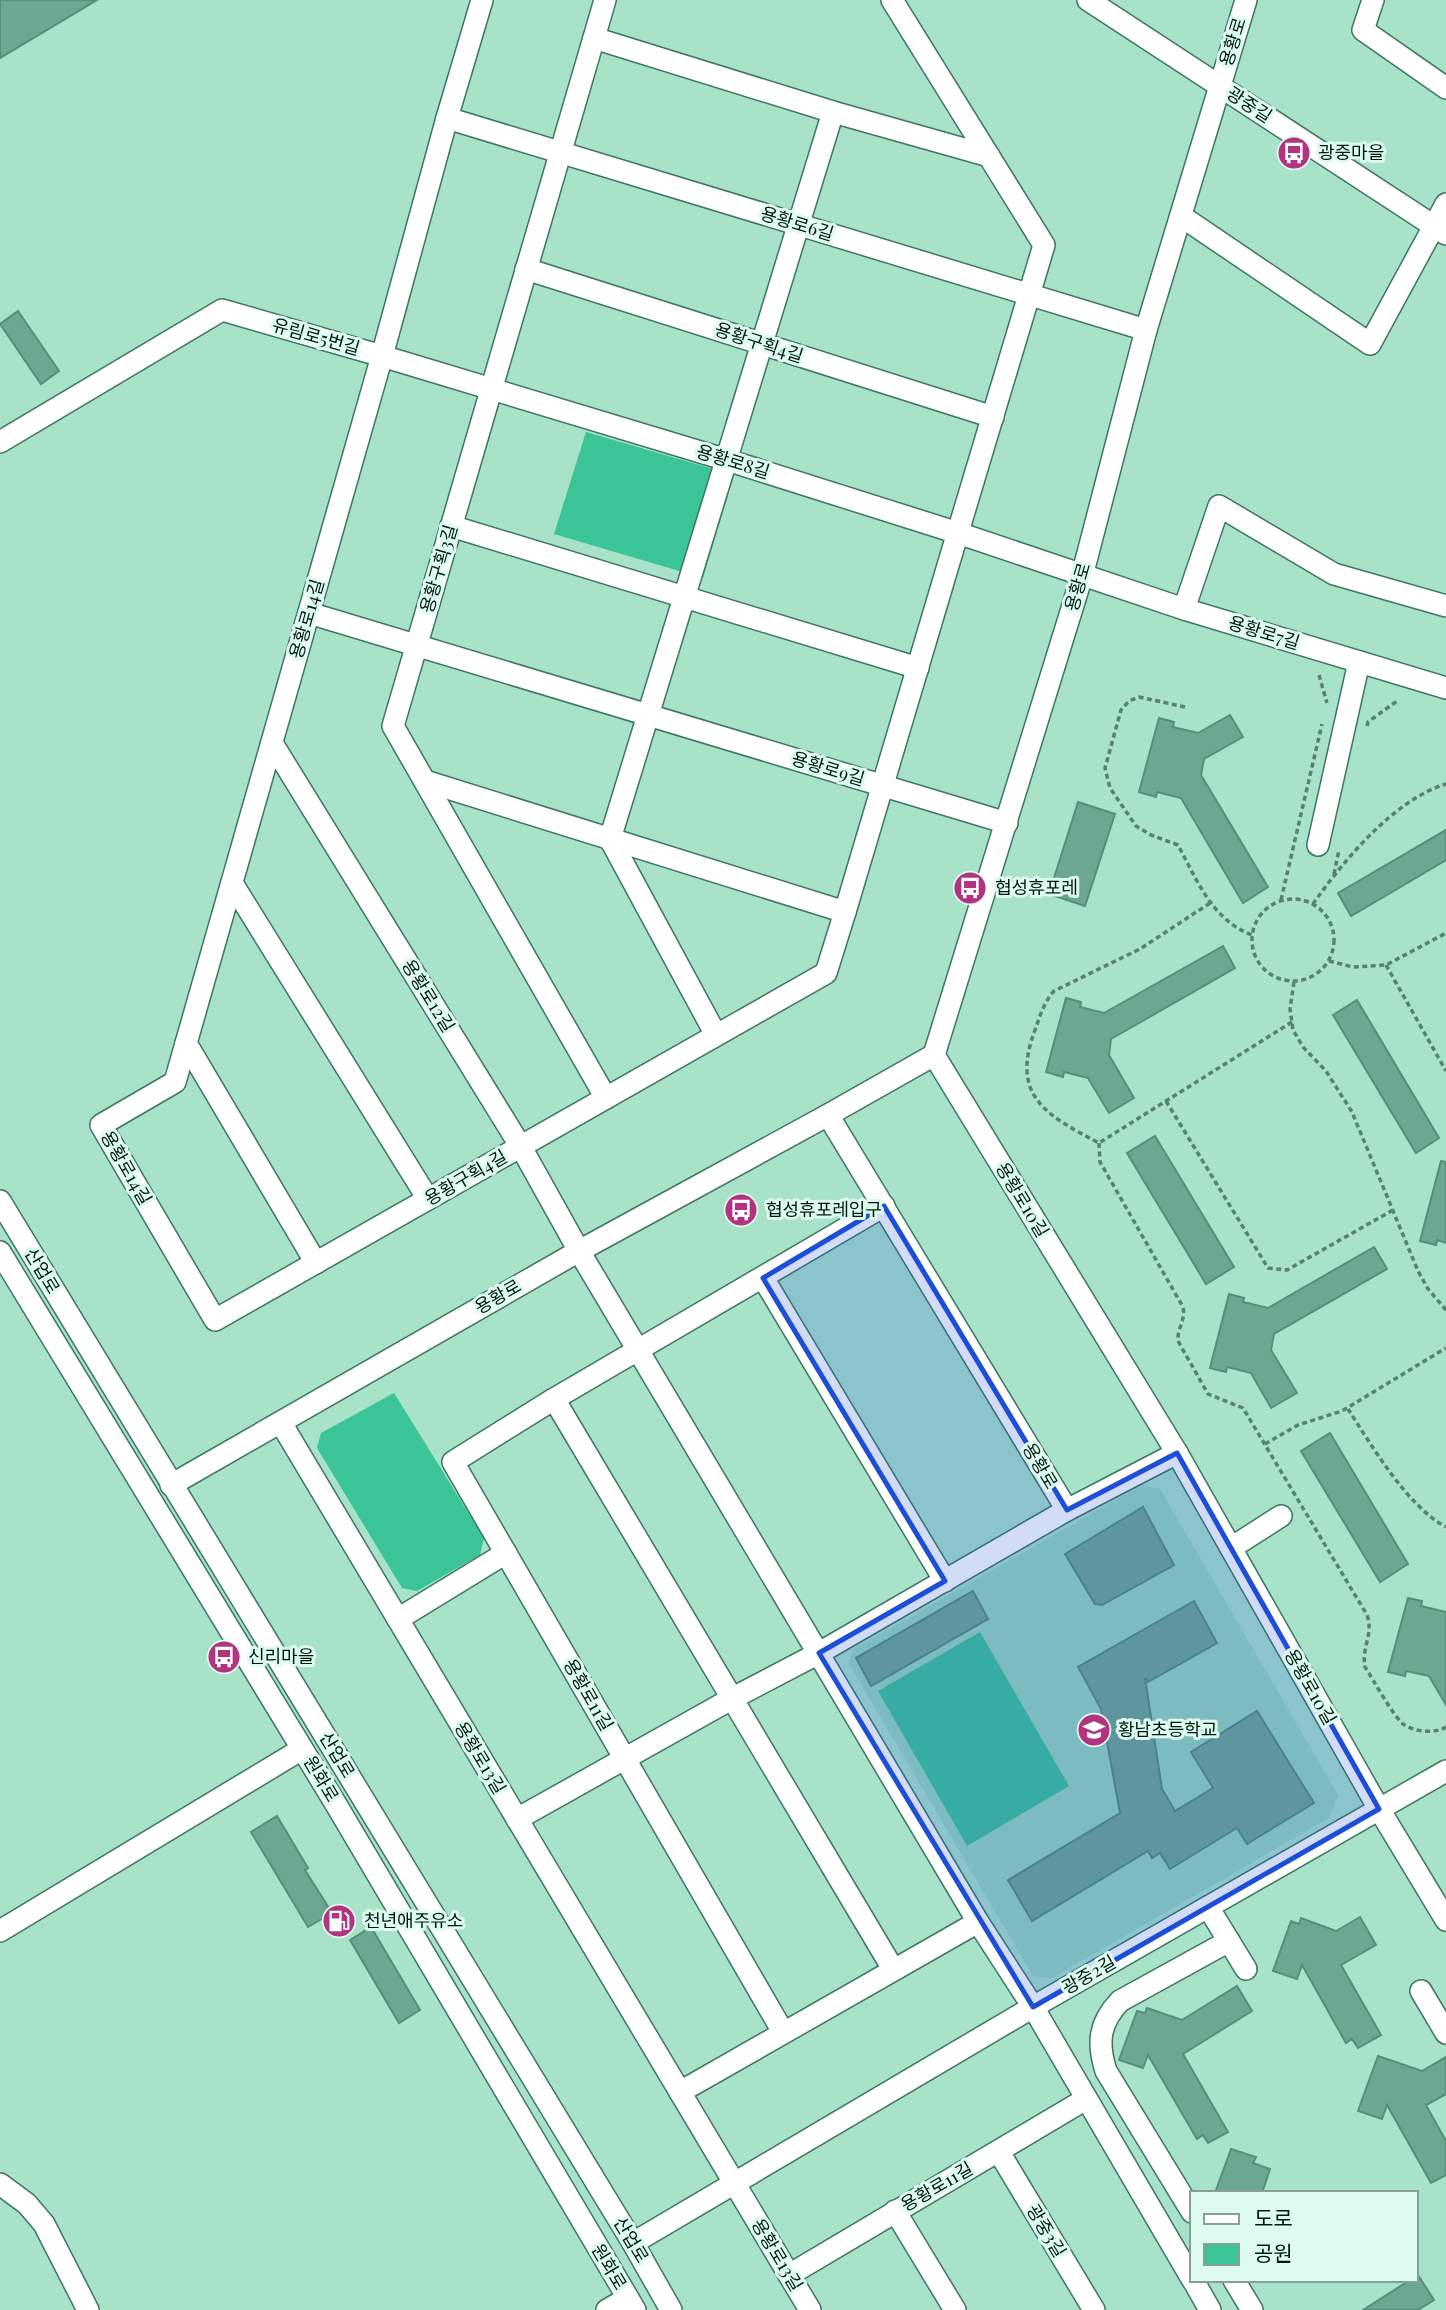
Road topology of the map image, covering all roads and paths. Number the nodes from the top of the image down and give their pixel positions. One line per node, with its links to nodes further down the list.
1 (482, 0): 11 (street, 유림로5번길)
2 (605, 0): 7 (street, 용황구획3길)
3 (892, 0): 13 (street, 용황구획4길)
4 (1088, 0): 8 (street, 광중길)
5 (1246, 0): 8 (street, 용황로)
6 (1373, 0): 9 (street)
7 (594, 38): 10 (street); 12 (street, 용황구획3길)
8 (1220, 86): 15 (street, 용황로); 17 (street, 광중길)
9 (1446, 88)
10 (833, 112): 13 (street); 16 (street)
11 (447, 118): 12 (street, 용황로6길); 22 (street, 유림로5번길)
12 (560, 152): 16 (street, 용황로6길); 18 (street, 용황구획3길)
13 (989, 156): 19 (street, 용황구획4길)
14 (1446, 204): 17 (street)
15 (1181, 216): 17 (street); 20 (street, 용황로)
16 (799, 224): 19 (street, 용황로6길); 21 (street)
17 (1440, 230)
18 (526, 269): 21 (street, 용황구획4길); 23 (street, 용황구획3길)
19 (1029, 294): 20 (street, 용황로6길); 24 (street, 용황구획4길)
20 (1146, 330): 29 (street, 용황로)
21 (762, 344): 24 (street, 용황구획4길); 26 (street)
22 (382, 356): 23 (street, 용황로8길); 25 (street, 유림로5번길); 33 (street, 용황로14길)
23 (491, 390): 26 (street, 용황로8길); 27 (street, 용황구획3길)
24 (993, 417): 28 (street, 용황구획4길)
25 (0, 442)
26 (727, 460): 28 (street, 용황로8길); 30 (street)
27 (451, 526): 30 (street); 34 (street, 용황구획3길)
28 (958, 533): 29 (street, 용황로8길); 36 (street, 용황구획4길)
29 (1082, 576): 32 (street, 용황로7길); 47 (street, 용황로)
30 (685, 597): 36 (street); 41 (street)
31 (1446, 606): 32 (street)
32 (1184, 609): 35 (street, 용황로7길)
33 (309, 613): 34 (street, 용황로9길); 43 (street, 용황로14길)
34 (416, 645): 41 (street, 용황로9길); 44 (street, 용황구획3길)
35 (1359, 662): 38 (street, 용황로7길); 49 (street)
36 (918, 668): 46 (street, 용황구획4길)
37 (1319, 675): 53 (path)
38 (1446, 688)
39 (1397, 701): 42 (path)
40 (1185, 707): 54 (path)
41 (649, 715): 46 (street, 용황로9길); 48 (street)
42 (1365, 735)
43 (272, 743): 52 (street, 용황로14길); 71 (street, 용황로12길)
44 (425, 781): 48 (street); 67 (street, 용황구획3길)
45 (1446, 784): 51 (path)
46 (882, 785): 47 (street, 용황로9길); 56 (street, 용황구획4길)
47 (1006, 823): 65 (street, 용황로)
48 (610, 839): 56 (street); 63 (street)
49 (1318, 845)
50 (1340, 849): 51 (path)
51 (1334, 874): 55 (path)
52 (232, 883): 64 (street, 용황로14길); 72 (street)
53 (1280, 901): 55 (path); 58 (path)
54 (1210, 903): 58 (path); 70 (path)
55 (1313, 904): 59 (path)
56 (845, 912): 63 (street, 용황구획4길)
57 (1446, 933): 60 (path)
58 (1252, 934): 61 (path)
59 (1329, 961): 60 (path); 61 (path)
60 (1386, 965): 66 (path)
61 (1294, 982): 62 (path)
62 (1292, 1022): 68 (path); 75 (path)
63 (716, 1035): 67 (street, 용황구획4길)
64 (186, 1043): 78 (street); 81 (street, 용황로14길)
65 (934, 1055): 69 (street, 용황로); 88 (street, 용황로10길)
66 (1446, 1070)
67 (606, 1098): 71 (street, 용황구획4길)
68 (1166, 1101): 70 (path); 75 (path)
69 (828, 1115): 74 (street, 용황로); 76 (street, 용황로)
70 (1099, 1143): 87 (path)
71 (521, 1147): 72 (street, 용황구획4길); 76 (street, 용황로12길)
72 (428, 1199): 78 (street, 용황구획4길)
73 (0, 1201): 89 (street, 산업로)
74 (884, 1206): 79 (street); 90 (street, 용황로)
75 (1393, 1210): 80 (path)
76 (579, 1251): 83 (street); 86 (street, 용황로)
77 (0, 1252): 100 (street, 원화로)
78 (316, 1263): 81 (street, 용황구획4길)
79 (763, 1278): 83 (street); 95 (street)
80 (1446, 1310)
81 (215, 1320)
82 (1446, 1348): 85 (path)
83 (638, 1350): 84 (street, 용황로11길); 97 (street)
84 (554, 1399): 94 (street, 용황로11길); 98 (street)
85 (1347, 1408): 87 (path); 92 (path)
86 (281, 1423): 89 (street, 용황로); 96 (street, 용황로13길)
87 (1265, 1444): 99 (path)
88 (1177, 1453): 90 (street); 93 (street, 용황로10길)
89 (171, 1485): 123 (street, 산업로)
90 (1067, 1510): 95 (street)
91 (1281, 1516): 93 (street)
92 (1446, 1527)
93 (1231, 1548): 103 (street, 용황로10길)
94 (506, 1553): 96 (street); 101 (street, 용황로11길)
95 (945, 1581): 97 (street)
96 (398, 1619): 104 (street, 용황로13길)
97 (819, 1653): 98 (street); 107 (street)
98 (733, 1698): 101 (street); 110 (street)
99 (1446, 1727)
100 (302, 1749): 108 (street); 128 (street, 원화로)
101 (625, 1759): 104 (street); 114 (street, 용황로11길)
102 (1446, 1771): 103 (street, 광중2길)
103 (1379, 1809): 105 (street, 광중2길); 106 (street, 용황로10길)
104 (517, 1819): 116 (street, 용황로13길)
105 (1208, 1907): 109 (street); 113 (street, 광중2길)
106 (1446, 1920)
107 (978, 1922): 110 (street); 113 (street)
108 (0, 1931)
109 (1229, 1941): 111 (street); 121 (street)
110 (893, 1969): 114 (street)
111 (1246, 1969)
112 (1422, 1991): 115 (street)
113 (1033, 2007): 117 (street); 120 (street, 광중2길)
114 (783, 2032): 116 (street)
115 (1446, 2033)
116 (680, 2092): 120 (street, 용황로13길)
117 (1086, 2099): 118 (street, 용황로11길); 125 (street)
118 (999, 2152): 122 (street, 용황로11길); 134 (street, 광중3길)
119 (0, 2184): 129 (street)
120 (735, 2184): 123 (street, 광중2길); 124 (street, 용황로13길)
121 (1190, 2209)
122 (895, 2211): 124 (street, 용황로11길); 133 (street)
123 (633, 2243): 131 (street, 산업로)
124 (789, 2275): 132 (street, 용황로13길)
125 (1190, 2275)
126 (1194, 2282): 135 (street)
127 (1235, 2282): 136 (street)
128 (631, 2304): 130 (street)
129 (88, 2310)
130 (607, 2310)
131 (671, 2310)
132 (810, 2310)
133 (955, 2310)
134 (1094, 2310)
135 (1210, 2310)
136 (1252, 2310)

